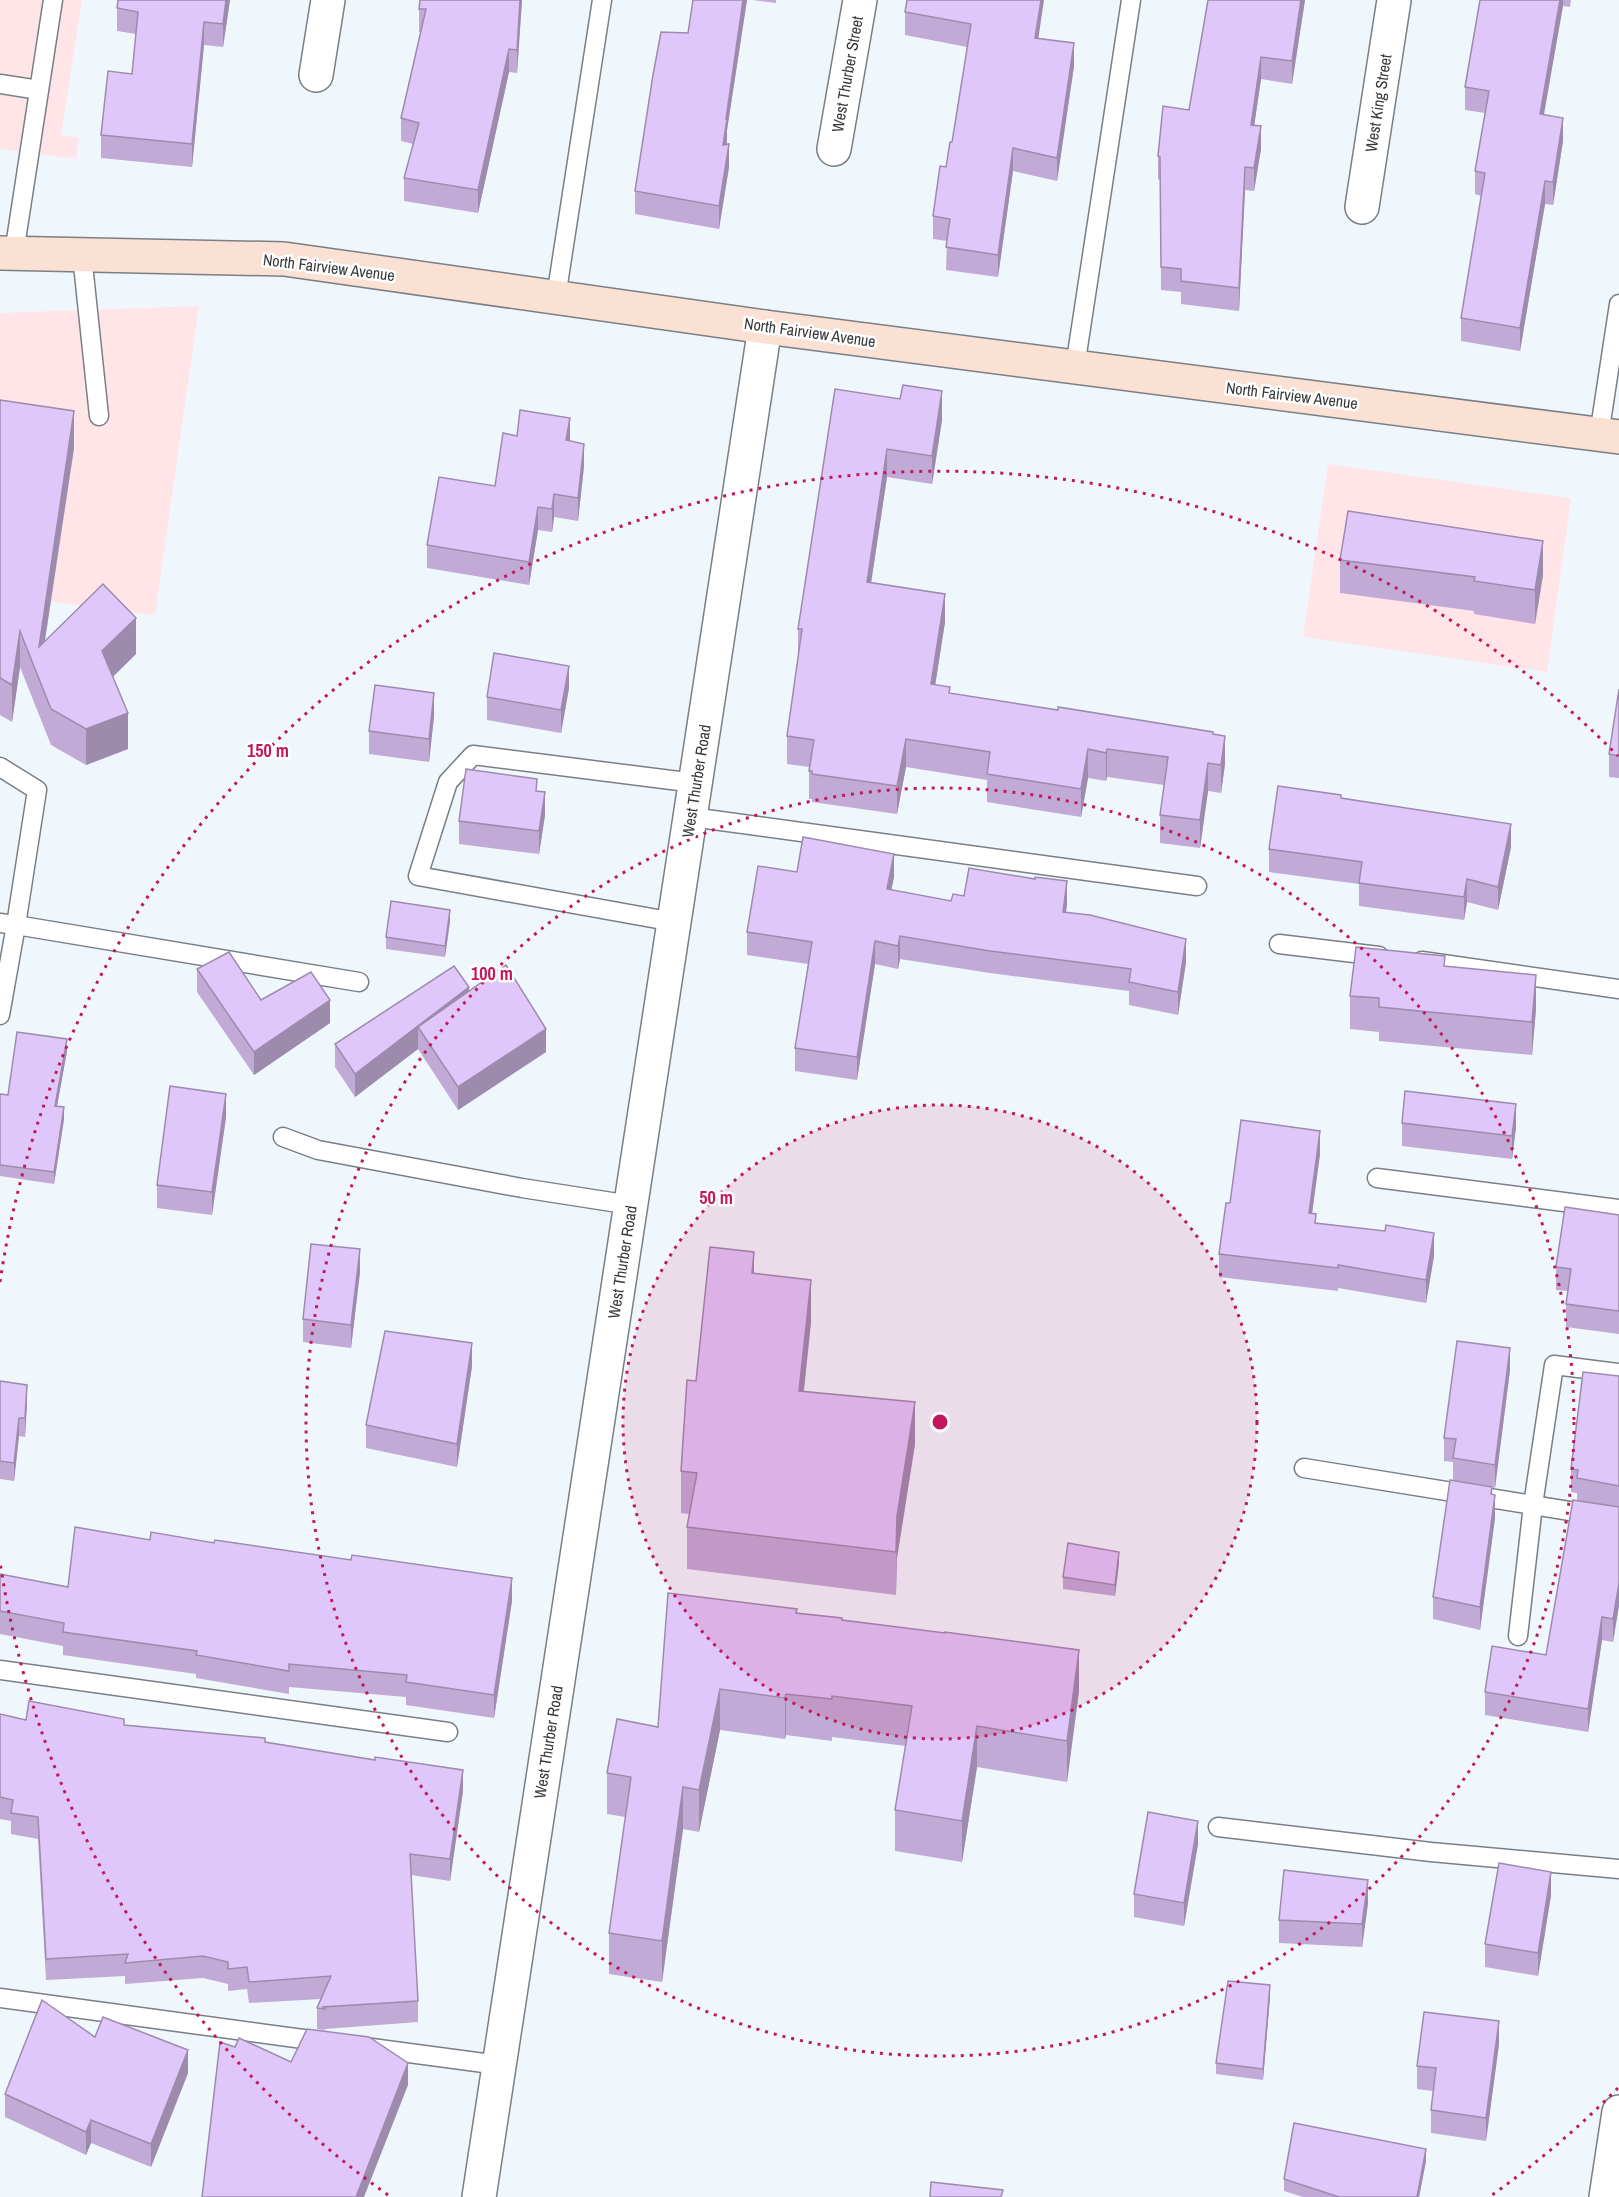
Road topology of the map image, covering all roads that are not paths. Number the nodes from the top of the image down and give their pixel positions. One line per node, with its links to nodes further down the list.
1 (53, 0): 9 (lane)
2 (328, 0): 7 (street)
3 (602, 0): 14 (lane)
4 (860, 0): 10 (street, West Thurber Street)
5 (1131, 0): 17 (lane)
6 (1394, 0): 11 (street, West King Street)
7 (316, 75)
8 (0, 84): 9 (lane)
9 (39, 90): 12 (lane)
10 (834, 149)
11 (1362, 207)
12 (7, 253): 13 (street, North Fairview Avenue)
13 (82, 255): 14 (street, North Fairview Avenue); 18 (lane)
14 (556, 297): 16 (street, North Fairview Avenue)
15 (1619, 304): 19 (lane)
16 (765, 327): 17 (street, North Fairview Avenue); 21 (street, West Thurber Road)
17 (1074, 367): 19 (street, North Fairview Avenue)
18 (99, 416)
19 (1609, 436)
20 (0, 767): 25 (lane)
21 (695, 783): 22 (street, West Thurber Road); 24 (lane)
22 (691, 816): 23 (lane); 24 (street, West Thurber Road)
23 (1197, 886)
24 (675, 921): 32 (street, West Thurber Road)
25 (8, 924): 27 (lane); 29 (lane)
26 (1279, 944): 28 (lane)
27 (359, 982)
28 (1619, 988)
29 (0, 1015)
30 (283, 1137): 32 (lane)
31 (1377, 1178): 33 (lane)
32 (631, 1205): 44 (street, West Thurber Road)
33 (1619, 1209)
34 (1619, 1373): 36 (lane)
35 (1304, 1468): 36 (lane)
36 (1533, 1505): 37 (lane); 38 (lane)
37 (1619, 1520)
38 (1518, 1636)
39 (0, 1670): 40 (lane)
40 (448, 1732)
41 (1218, 1827): 42 (lane)
42 (1619, 1869)
43 (0, 1998): 44 (lane)
44 (499, 2065): 46 (street, West Thurber Road)
45 (1619, 2112): 47 (street)
46 (479, 2197)
47 (1606, 2197)

